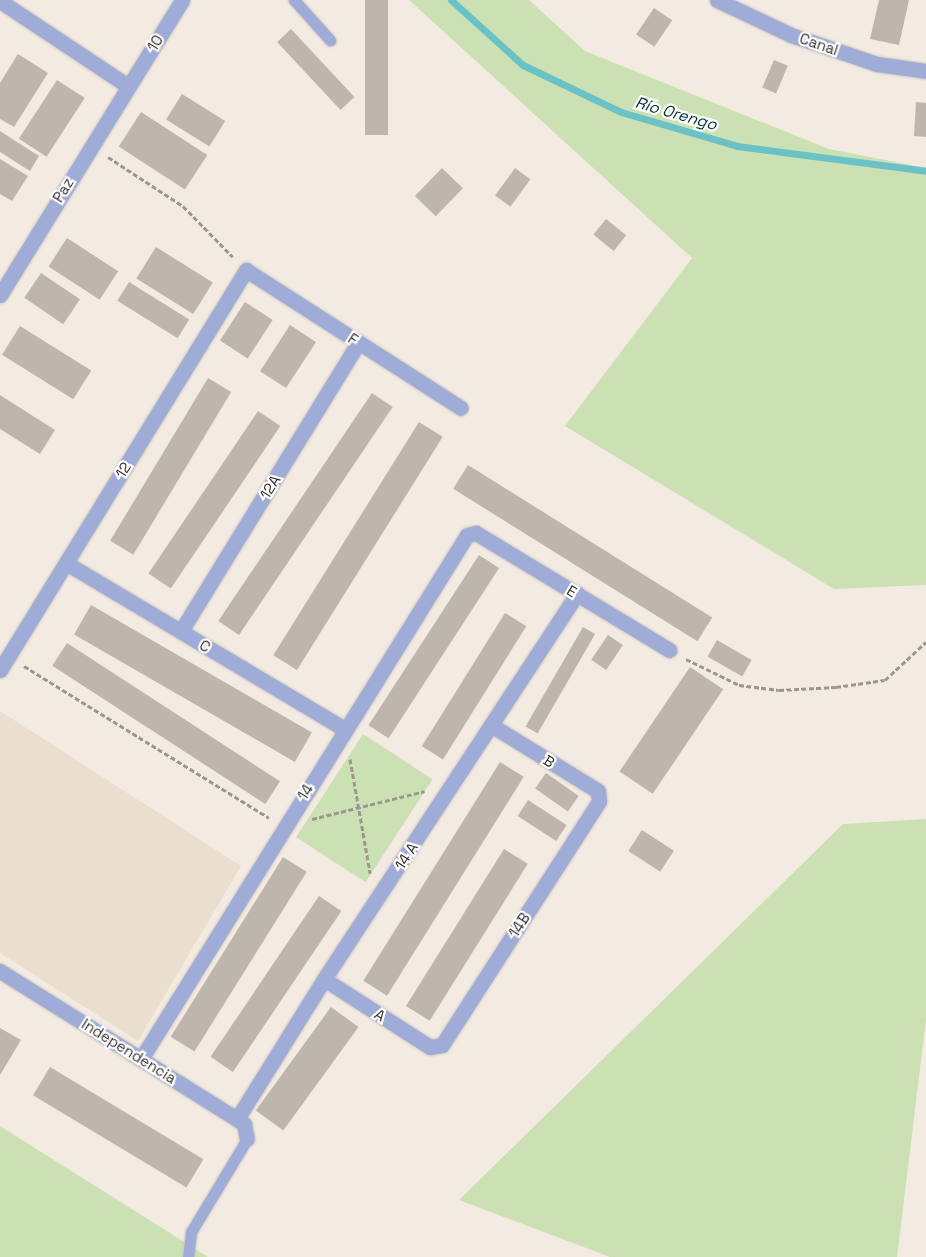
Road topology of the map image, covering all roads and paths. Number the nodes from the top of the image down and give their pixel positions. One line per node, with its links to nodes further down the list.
1 (182, 0): 7 (street, 10)
2 (294, 0): 5 (lane)
3 (717, 0): 6 (street, Canal)
4 (0, 1): 7 (street)
5 (330, 40)
6 (926, 71)
7 (128, 86): 8 (street, Paz)
8 (90, 145): 9 (path); 10 (street, Paz)
9 (246, 270): 11 (street, F); 14 (street, 12)
10 (0, 295)
11 (359, 342): 12 (street, F); 16 (street, 12A)
12 (461, 408)
13 (476, 533): 15 (street, E); 22 (street, 14)
14 (66, 563): 16 (street, C); 19 (street, 12)
15 (577, 594): 18 (street, E); 21 (street, 14 A)
16 (181, 631): 22 (street, C)
17 (926, 642): 18 (path)
18 (668, 650)
19 (8, 656): 20 (street, 12); 26 (path)
20 (0, 670)
21 (490, 725): 23 (street, 14 A); 24 (street, B)
22 (344, 729): 25 (path); 26 (street, 14)
23 (452, 785): 25 (path); 27 (street, 14 A)
24 (599, 801): 30 (street, 14B)
25 (358, 807): 26 (path); 27 (path)
26 (284, 827): 31 (street, 14)
27 (376, 904): 29 (street, 14 A)
28 (0, 971): 31 (street, Independencia)
29 (324, 979): 30 (street, A); 32 (street, 14 A)
30 (436, 1048)
31 (141, 1059): 32 (street, Independencia)
32 (237, 1119): 33 (street)
33 (247, 1139): 34 (lane)
34 (188, 1257)

